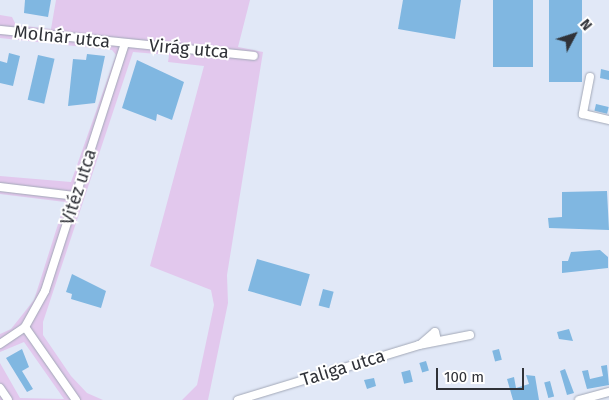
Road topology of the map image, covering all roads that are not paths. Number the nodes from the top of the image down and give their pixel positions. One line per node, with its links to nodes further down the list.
1 (0, 30): 2 (street, Molnár utca)
2 (125, 44): 3 (street, Virág utca); 7 (street, Vitéz utca)
3 (254, 56)
4 (590, 77): 5 (street)
5 (609, 120)
6 (0, 187): 7 (street)
7 (76, 196): 8 (street, Vitéz utca)
8 (25, 327): 10 (street); 14 (street)
9 (470, 335): 15 (street, Taliga utca)
10 (0, 344)
11 (0, 388): 13 (street)
12 (609, 392): 16 (street)
13 (8, 400)
14 (76, 400)
15 (238, 400)
16 (578, 400)

